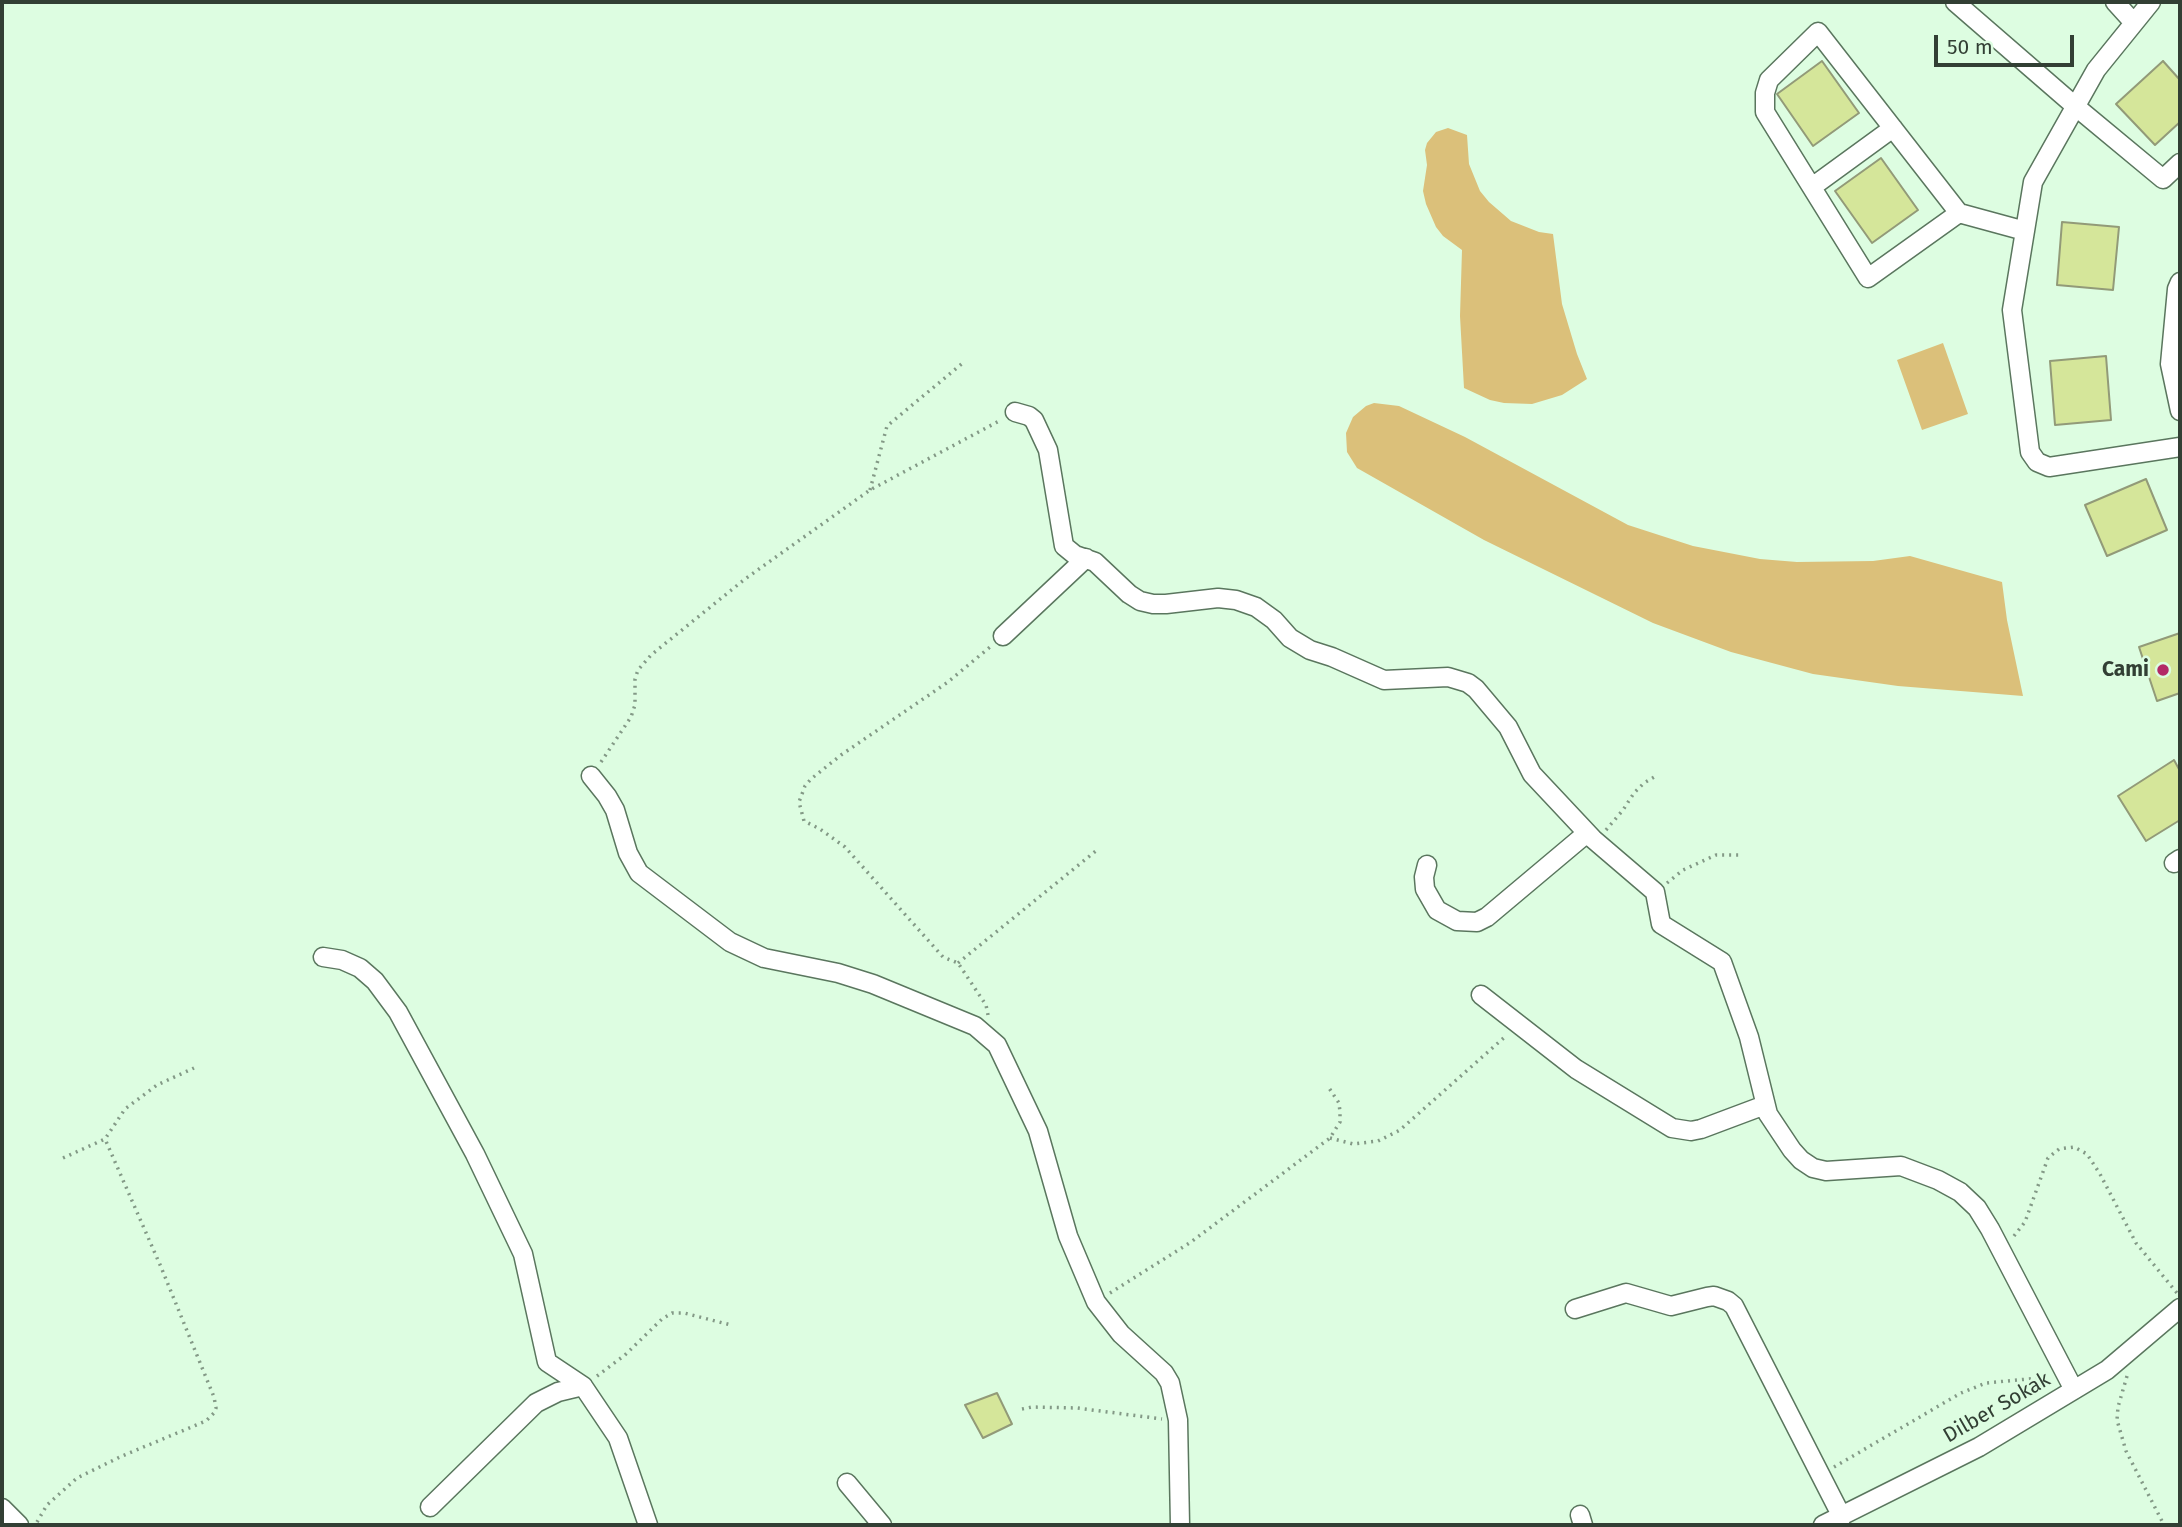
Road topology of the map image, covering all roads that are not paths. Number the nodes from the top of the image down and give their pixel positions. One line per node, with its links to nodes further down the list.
1 (1955, 2): 5 (street)
2 (2115, 2): 4 (street)
3 (2151, 2): 4 (street)
4 (2134, 23): 5 (street)
5 (2075, 106): 7 (street); 10 (street)
6 (1893, 128): 8 (street); 8 (street); 9 (street)
7 (2180, 163)
8 (1812, 187): 9 (street)
9 (1959, 213): 10 (street)
10 (2025, 231): 14 (street)
11 (2180, 282): 12 (street)
12 (2180, 411)
13 (1015, 412): 15 (street)
14 (2180, 447)
15 (1086, 558): 16 (street); 18 (street)
16 (1003, 636)
17 (591, 776): 34 (street)
18 (1590, 836): 19 (street); 22 (street)
19 (1427, 865)
20 (323, 957): 26 (street)
21 (1480, 995): 22 (street)
22 (1765, 1105): 25 (street)
23 (2180, 1308): 25 (street, Dilber Sokak)
24 (1575, 1309): 30 (street)
25 (2070, 1383): 30 (street, Dilber Sokak)
26 (583, 1386): 28 (street); 32 (street)
27 (847, 1483): 33 (street)
28 (430, 1507)
29 (2, 1508): 31 (street)
30 (1842, 1517): 35 (street, Dilber Sokak)
31 (19, 1525)
32 (648, 1525)
33 (882, 1525)
34 (1180, 1525)
35 (1823, 1525)

